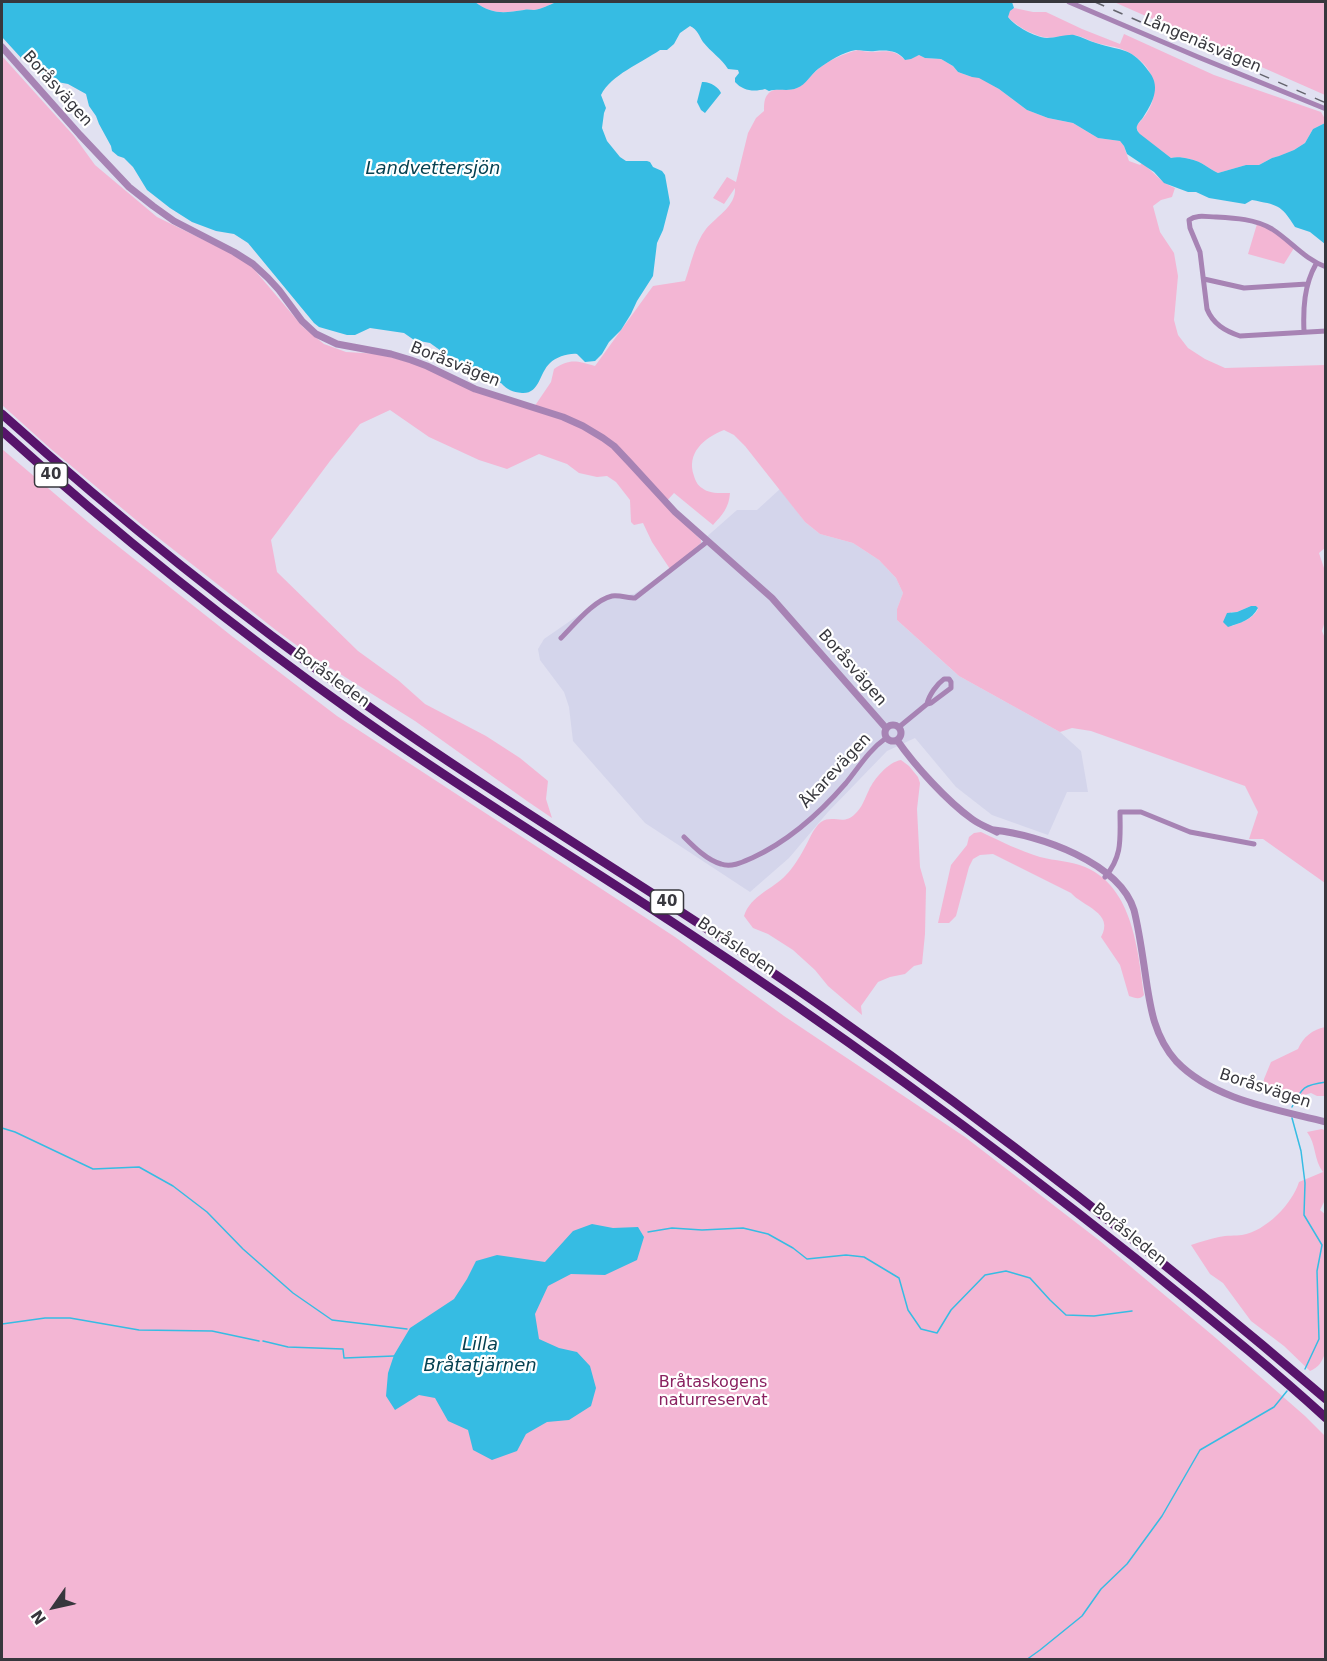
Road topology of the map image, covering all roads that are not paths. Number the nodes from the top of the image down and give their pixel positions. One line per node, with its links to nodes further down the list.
1 (1069, 2): 3 (street, Långenäsvägen)
2 (2, 47): 12 (street, Boråsvägen)
3 (1326, 109)
4 (1316, 264): 5 (street); 6 (street); 7 (street)
5 (1326, 267)
6 (1204, 279): 7 (street); 9 (street)
7 (1307, 284): 9 (street)
8 (1326, 331): 9 (street)
9 (1304, 333)
10 (2, 414): 23 (highway, Boråsleden / 40)
11 (2, 431): 24 (highway, Boråsleden / 40)
12 (708, 541): 13 (street); 16 (street, Boråsvägen)
13 (561, 638)
14 (927, 704): 14 (street); 15 (street)
15 (899, 727): 16 (street); 18 (street)
16 (886, 728): 17 (street)
17 (886, 738): 18 (street); 19 (street, Åkarevägen)
18 (897, 740): 21 (street, Boråsvägen)
19 (684, 837)
20 (1254, 844): 21 (street)
21 (1106, 875): 22 (street, Boråsvägen)
22 (1326, 1122)
23 (1326, 1399)
24 (1326, 1419)

